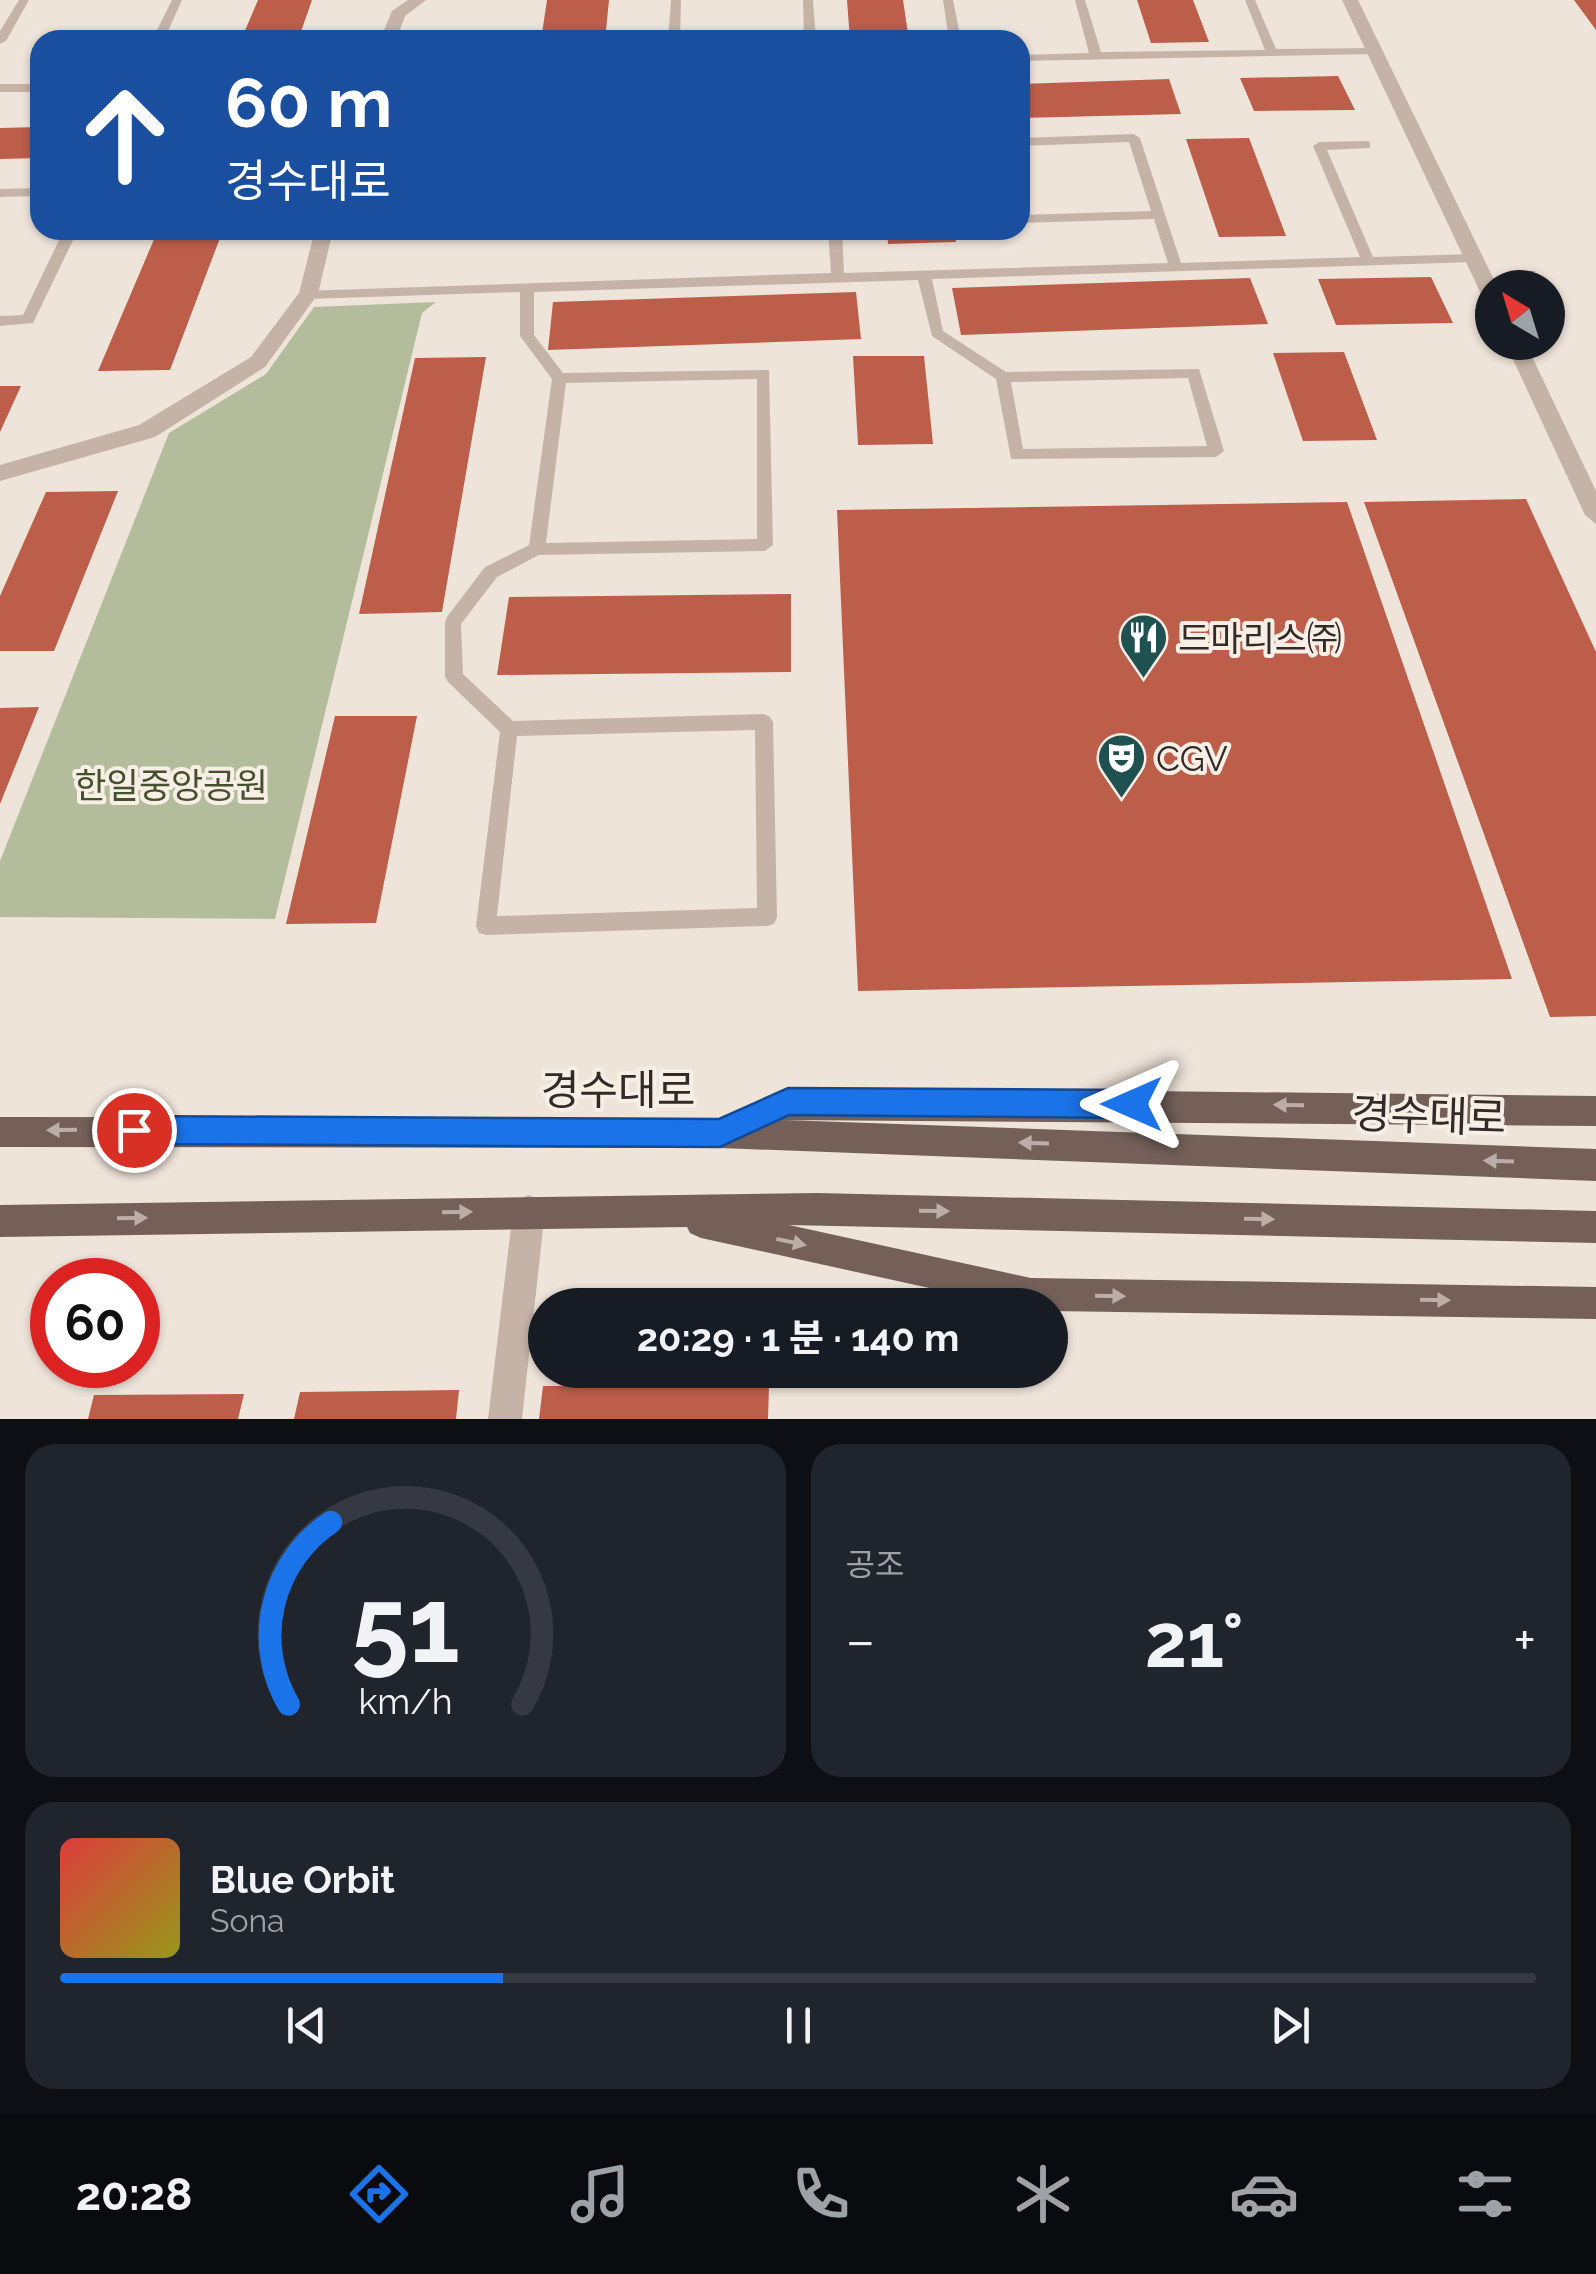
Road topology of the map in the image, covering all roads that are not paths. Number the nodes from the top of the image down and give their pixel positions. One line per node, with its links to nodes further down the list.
1 (24, 0): 15 (lane)
2 (176, 0): 10 (lane)
3 (418, 0): 11 (street)
4 (676, 0): 12 (lane)
5 (808, 0): 13 (lane)
6 (948, 0): 14 (lane)
7 (1080, 0): 18 (lane)
8 (1250, 0): 17 (lane)
9 (1350, 0): 16 (street)
10 (162, 30)
11 (392, 30)
12 (674, 30)
13 (810, 30)
14 (953, 30)
15 (0, 40)
16 (1375, 51): 17 (lane); 31 (street)
17 (1272, 53): 18 (lane)
18 (1096, 56): 19 (lane)
19 (1030, 58)
20 (0, 88): 21 (lane)
21 (30, 88)
22 (1030, 142): 26 (lane)
23 (1366, 146): 32 (lane)
24 (30, 192): 25 (lane)
25 (0, 193)
26 (1161, 215): 27 (lane); 33 (lane)
27 (1030, 219)
28 (65, 240): 39 (lane)
29 (322, 240): 38 (street)
30 (836, 240): 36 (lane)
31 (1474, 258): 32 (lane); 34 (street)
32 (1370, 262): 33 (lane)
33 (1176, 268): 35 (lane)
34 (1480, 270)
35 (924, 275): 36 (lane); 42 (lane)
36 (838, 278): 37 (lane)
37 (527, 287): 38 (lane); 41 (lane)
38 (308, 294): 43 (street)
39 (0, 321)
40 (1523, 360): 44 (street)
41 (558, 378): 45 (lane); 45 (lane)
42 (1003, 378): 42 (lane)
43 (0, 473)
44 (1596, 515)
45 (537, 549): 46 (lane)
46 (509, 729): 46 (lane)
47 (1596, 1111): 49 (main road, one-way to 49)
48 (0, 1132): 49 (main road, 경수대로, one-way to 48)
49 (720, 1133): 50 (main road, 경수대로, one-way to 49)
50 (1596, 1165)
51 (529, 1211): 52 (main road); 53 (main road, one-way to 51); 56 (street)
52 (662, 1213): 54 (main road, one-way to 54); 55 (main road, one-way to 55)
53 (0, 1221)
54 (1596, 1227)
55 (1596, 1303)
56 (504, 1419)

